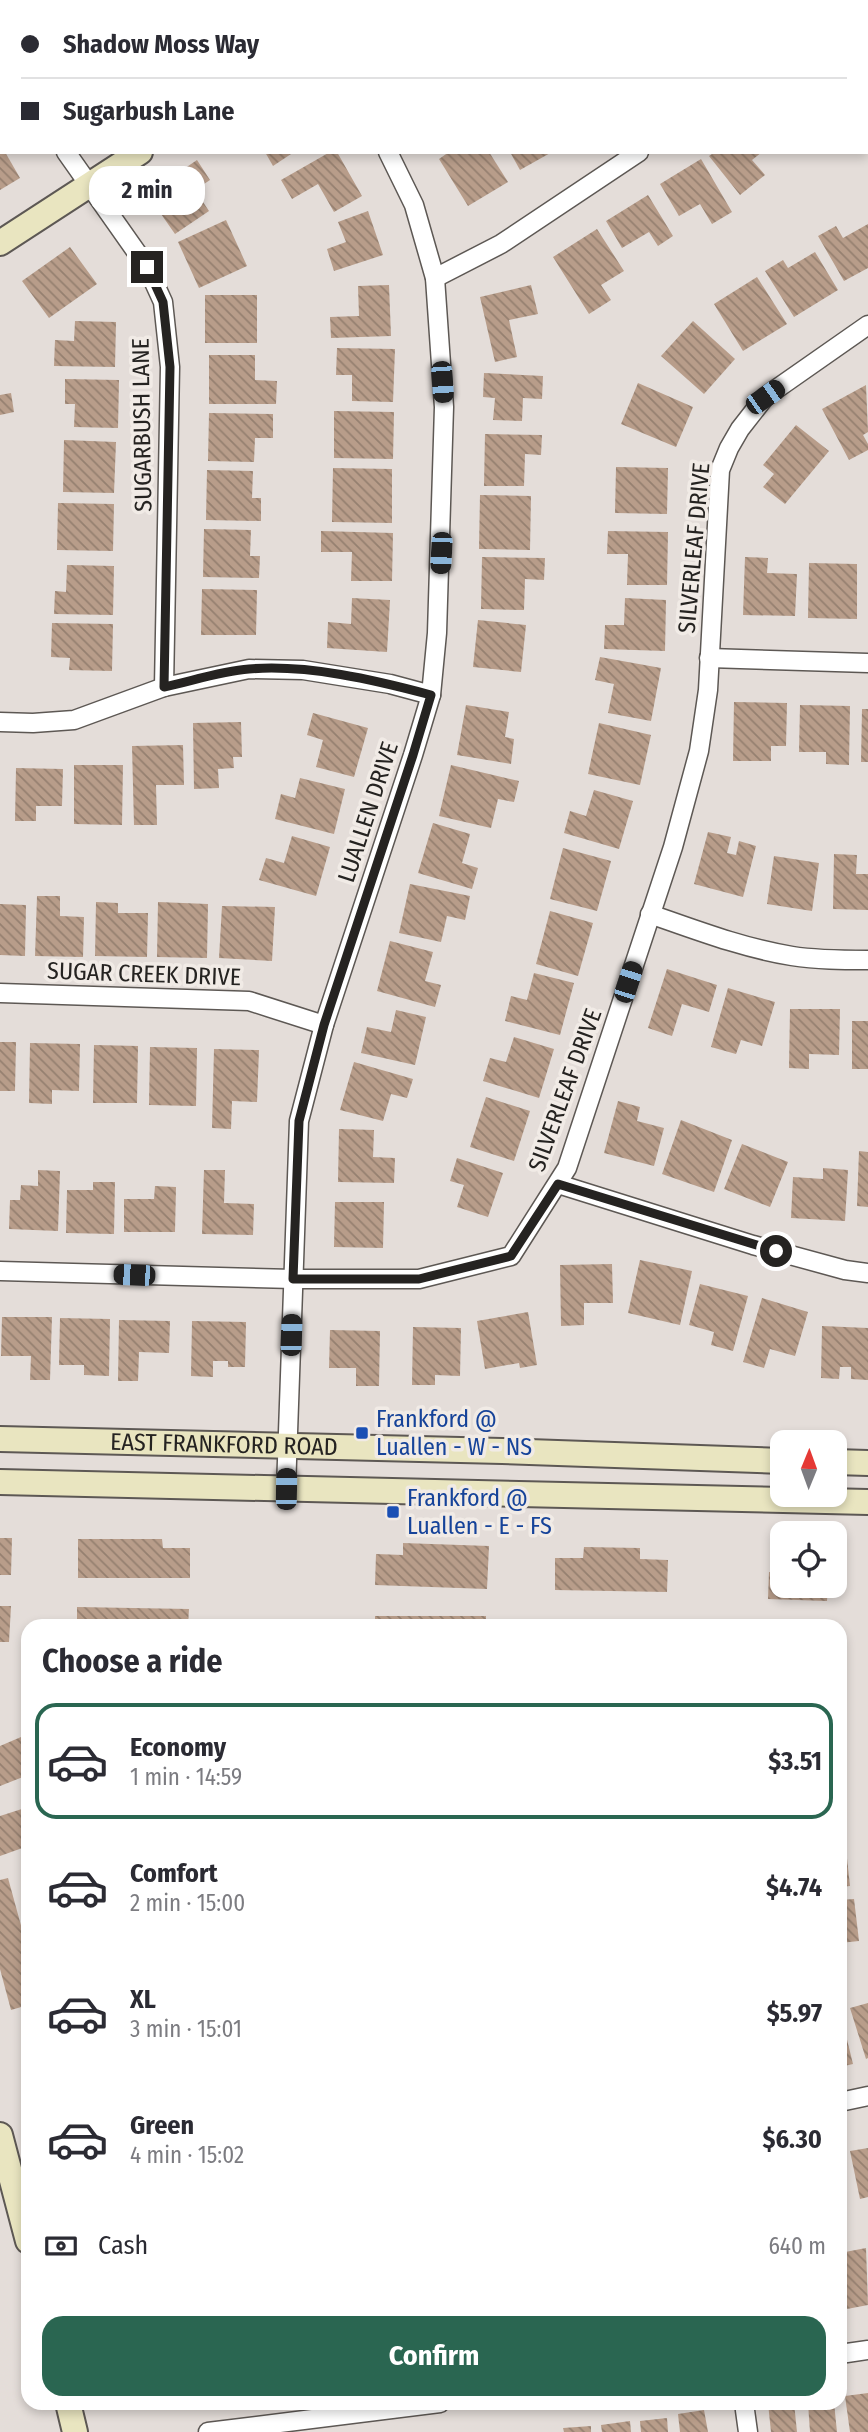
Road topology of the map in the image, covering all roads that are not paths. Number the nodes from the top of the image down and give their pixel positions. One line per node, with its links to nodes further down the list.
1 (67, 154): 5 (street, SUGARBUSH LANE)
2 (137, 154): 5 (main road)
3 (389, 154): 7 (street, LUALLEN DRIVE)
4 (636, 154): 7 (street)
5 (89, 185): 6 (main road); 11 (street, SUGARBUSH LANE)
6 (0, 243)
7 (435, 278): 12 (street, LUALLEN DRIVE)
8 (868, 325): 9 (street, SILVERLEAF DRIVE)
9 (709, 658): 10 (street); 14 (street, SILVERLEAF DRIVE)
10 (868, 663)
11 (164, 687): 12 (street); 13 (street)
12 (431, 695): 17 (street, LUALLEN DRIVE)
13 (0, 722)
14 (650, 914): 15 (street); 18 (street, SILVERLEAF DRIVE)
15 (868, 960)
16 (0, 993): 17 (street, SUGAR CREEK DRIVE)
17 (324, 1025): 21 (street, LUALLEN DRIVE)
18 (558, 1184): 20 (street); 21 (street, SILVERLEAF DRIVE)
19 (0, 1271): 21 (street, SILVERLEAF DRIVE)
20 (868, 1273)
21 (293, 1279): 23 (street, LUALLEN DRIVE)
22 (0, 1439): 23 (main road, EAST FRANKFORD ROAD)
23 (287, 1447): 24 (main road, EAST FRANKFORD ROAD); 28 (street, LUALLEN DRIVE)
24 (770, 1461)
25 (847, 1463): 26 (main road)
26 (868, 1464)
27 (0, 1482): 28 (main road, EAST FRANKFORD ROAD)
28 (286, 1489): 29 (main road, EAST FRANKFORD ROAD)
29 (868, 1502)
30 (868, 2096): 31 (street)
31 (847, 2100)
32 (0, 2135): 33 (main road)
33 (21, 2201)
34 (868, 2350): 35 (street)
35 (847, 2353)
36 (70, 2410): 39 (main road)
37 (384, 2410): 40 (street)
38 (745, 2410): 41 (street)
39 (75, 2432)
40 (208, 2432)
41 (748, 2432)

